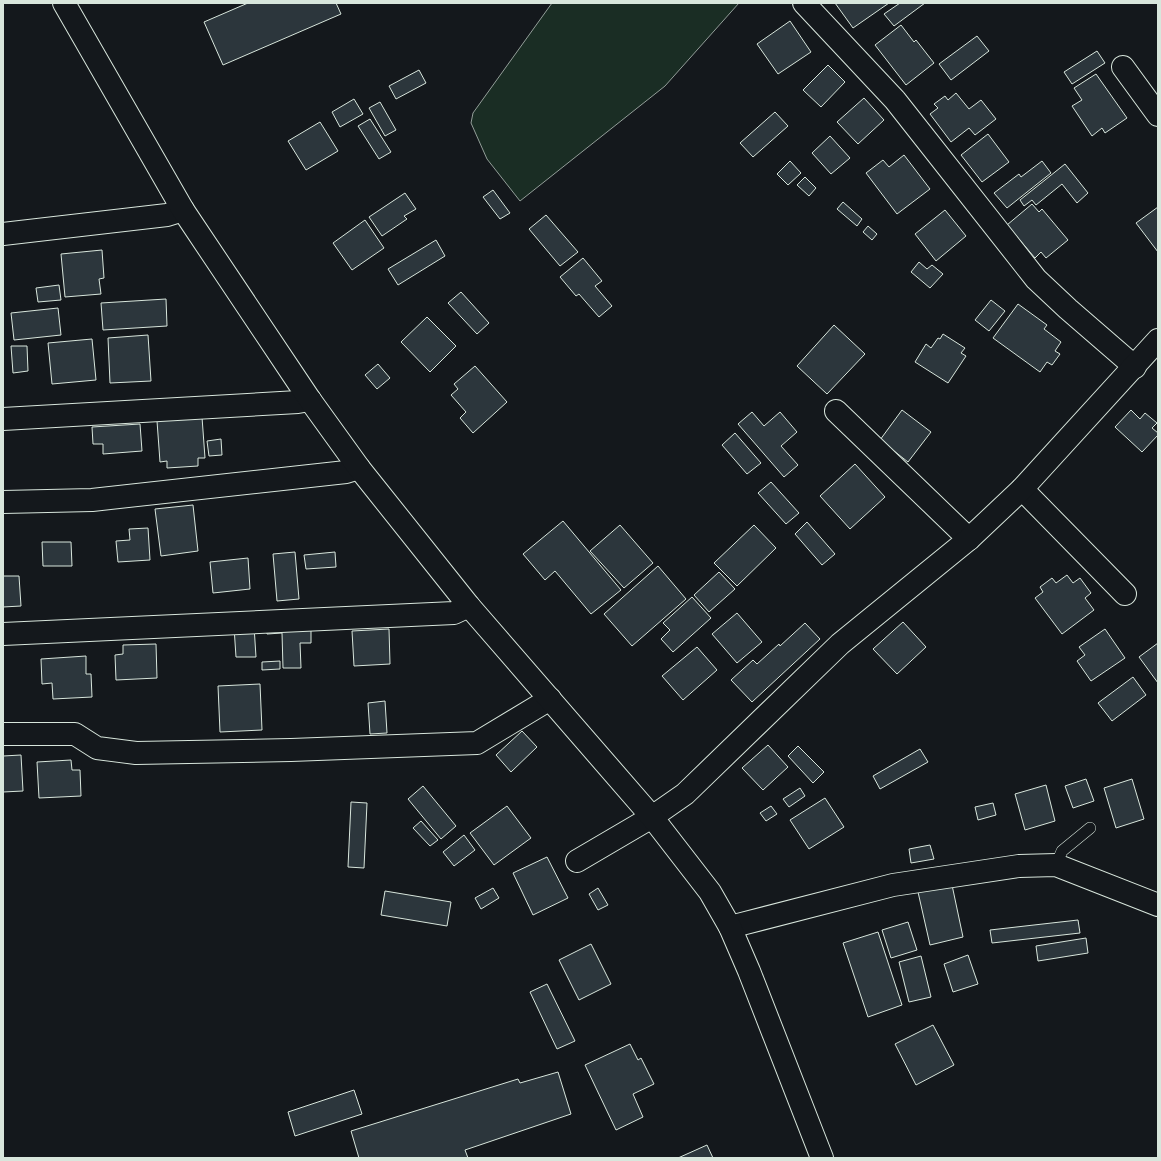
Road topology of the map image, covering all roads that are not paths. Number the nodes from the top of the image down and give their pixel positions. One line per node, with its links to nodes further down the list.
1 (64, 3): 5 (street)
2 (804, 3): 8 (street)
3 (1124, 67): 4 (street)
4 (1158, 115)
5 (183, 210): 6 (street); 9 (street)
6 (3, 234)
7 (1158, 340): 8 (street)
8 (1135, 366): 13 (street)
9 (310, 400): 11 (street); 12 (street)
10 (836, 411): 15 (street)
11 (3, 419)
12 (359, 468): 14 (street); 17 (street)
13 (1022, 489): 15 (street); 16 (street)
14 (3, 502)
15 (969, 539): 21 (street)
16 (1125, 594)
17 (469, 606): 18 (street); 19 (street)
18 (3, 634)
19 (550, 699): 20 (street); 21 (street)
20 (3, 734)
21 (652, 818): 23 (street); 26 (street)
22 (1090, 828): 24 (lane)
23 (577, 861)
24 (1056, 865): 25 (street); 26 (street)
25 (1158, 905)
26 (730, 927): 27 (street)
27 (822, 1158)

